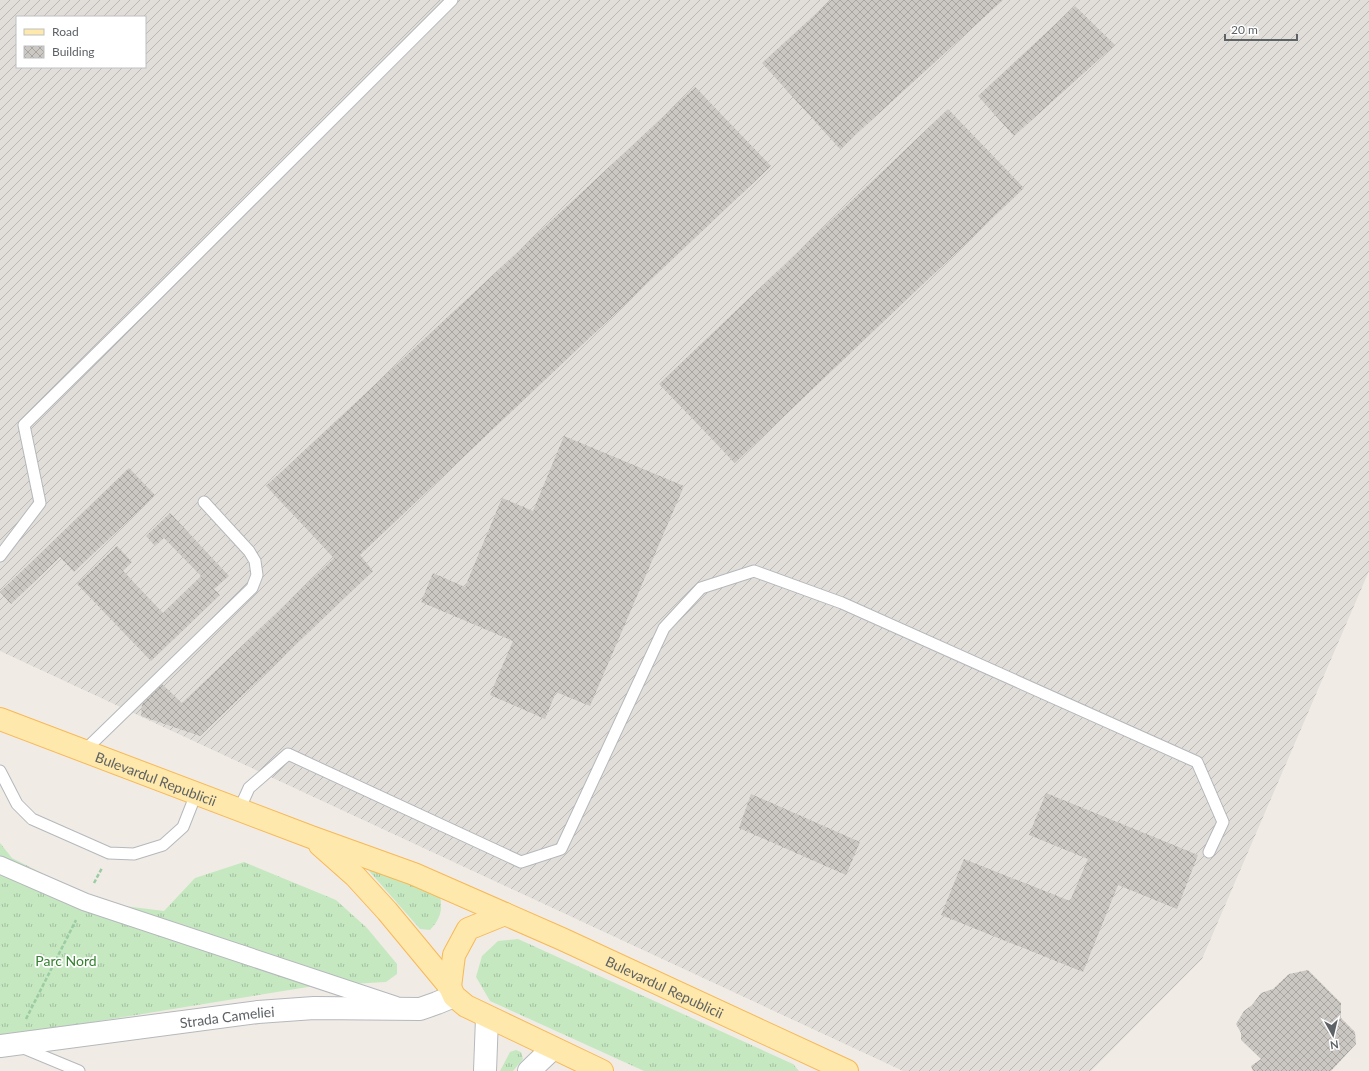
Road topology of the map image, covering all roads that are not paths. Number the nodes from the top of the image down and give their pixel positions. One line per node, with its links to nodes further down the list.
1 (452, 0): 3 (lane)
2 (204, 502): 5 (lane)
3 (0, 556)
4 (0, 719): 5 (main road, Bulevardul Republicii)
5 (84, 751): 7 (main road, Bulevardul Republicii)
6 (0, 771): 7 (lane)
7 (196, 794): 8 (main road, Bulevardul Republicii)
8 (239, 810): 9 (main road, Bulevardul Republicii); 10 (lane)
9 (311, 837): 12 (main road, Bulevardul Republicii); 13 (main road, Bulevardul Republicii)
10 (1209, 852)
11 (0, 865): 14 (street)
12 (505, 914): 13 (main road); 18 (main road, Bulevardul Republicii)
13 (452, 992): 14 (street, Strada Cameliei); 15 (main road, Bulevardul Republicii)
14 (408, 1009): 16 (street, Strada Cameliei)
15 (487, 1018): 17 (main road, Bulevardul Republicii); 20 (street)
16 (7, 1045): 19 (lane)
17 (552, 1048): 21 (street); 22 (main road, Bulevardul Republicii)
18 (825, 1066): 23 (main road, Bulevardul Republicii)
19 (79, 1071)
20 (485, 1071)
21 (529, 1071)
22 (602, 1071)
23 (847, 1071)

